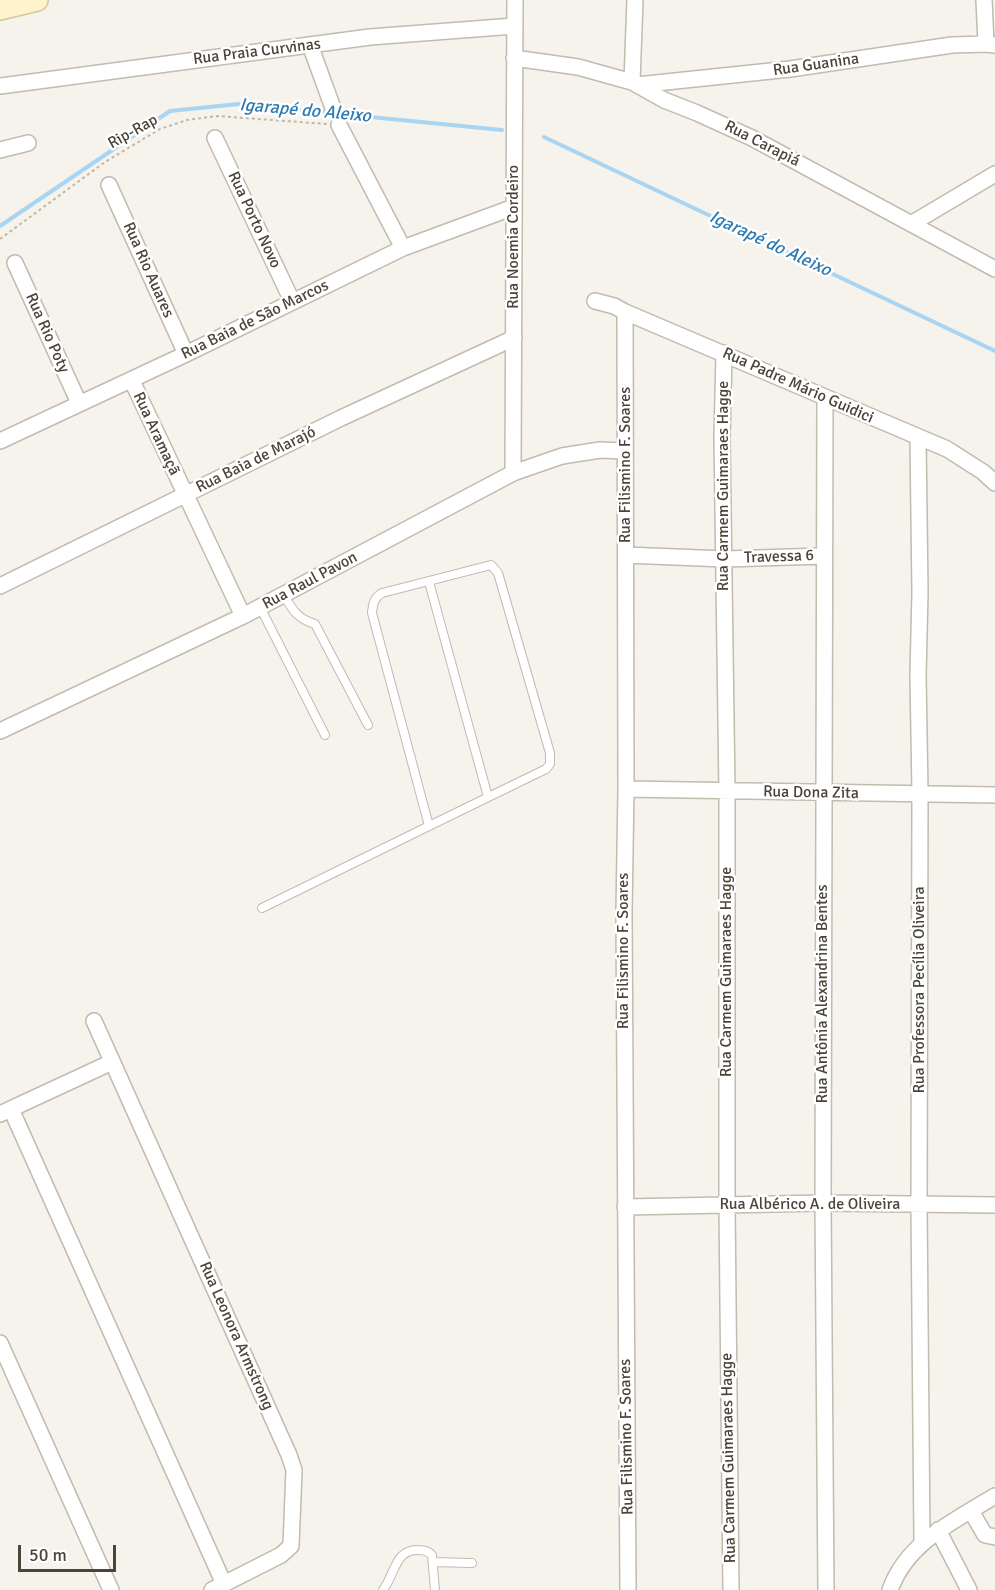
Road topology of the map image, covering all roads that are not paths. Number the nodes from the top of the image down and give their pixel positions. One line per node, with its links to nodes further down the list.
1 (37, 0): 5 (street)
2 (515, 0): 6 (street, Rua Noemia Cordeiro)
3 (635, 0): 10 (street)
4 (984, 0): 8 (street)
5 (0, 9)
6 (514, 26): 7 (street, Rua Praia Curvinas); 9 (street, Rua Noemia Cordeiro)
7 (310, 45): 11 (street, Rua Praia Curvinas); 12 (street)
8 (991, 45): 10 (street, Rua Guanina)
9 (514, 58): 10 (street, Rua Carapiá); 19 (street, Rua Noemia Cordeiro)
10 (634, 83): 20 (street, Rua Carapiá)
11 (0, 86)
12 (333, 108)
13 (339, 125): 21 (street)
14 (215, 138): 24 (street, Rua Porto Novo)
15 (28, 143): 16 (street)
16 (0, 150)
17 (995, 174): 20 (street)
18 (110, 185): 29 (street, Rua Rio Auares)
19 (514, 207): 21 (street, Rua Baia de São Marcos); 27 (street, Rua Noemia Cordeiro)
20 (911, 224): 23 (street, Rua Carapiá)
21 (403, 248): 24 (street, Rua Baia de São Marcos)
22 (15, 263): 32 (street, Rua Rio Poty)
23 (995, 269)
24 (292, 301): 29 (street, Rua Baia de São Marcos)
25 (595, 301): 26 (street, Rua Padre Mário Guidici)
26 (625, 312): 28 (street, Rua Padre Mário Guidici); 35 (street, Rua Filismino F. Soares)
27 (514, 338): 36 (street, Rua Noemia Cordeiro); 38 (street, Rua Baia de Marajó)
28 (724, 353): 31 (street, Rua Padre Mário Guidici); 41 (street, Rua Carmem Guimaraes Hagge)
29 (186, 354): 30 (street, Rua Baia de São Marcos)
30 (132, 381): 32 (street, Rua Baia de São Marcos); 38 (street, Rua Aramaçã)
31 (825, 398): 33 (street, Rua Padre Mário Guidici); 40 (street, Rua Antônia Alexandrina Bentes)
32 (79, 403): 34 (street, Rua Baia de São Marcos)
33 (918, 438): 37 (street, Rua Padre Mário Guidici); 53 (street, Rua Professora Pecília Oliveira)
34 (0, 441)
35 (625, 451): 36 (street, Rua Raul Pavon); 39 (street, Rua Filismino F. Soares)
36 (513, 473): 44 (street, Rua Raul Pavon)
37 (995, 483)
38 (184, 495): 43 (street, Rua Baia de Marajó); 46 (street, Rua Aramaçã)
39 (626, 555): 41 (street, Travessa 6); 50 (street, Rua Filismino F. Soares)
40 (824, 556): 41 (street, Travessa 6); 52 (street, Rua Antônia Alexandrina Bentes)
41 (725, 559): 51 (street, Rua Carmem Guimaraes Hagge)
42 (429, 582): 55 (lane); 55 (lane); 56 (lane)
43 (0, 586)
44 (284, 595): 45 (street, Rua Raul Pavon); 47 (lane)
45 (260, 607): 46 (street, Rua Raul Pavon); 49 (lane)
46 (243, 616): 48 (street, Rua Raul Pavon)
47 (368, 725)
48 (0, 731)
49 (325, 735)
50 (626, 789): 51 (street, Rua Dona Zita); 65 (street, Rua Filismino F. Soares)
51 (727, 792): 52 (street, Rua Dona Zita); 62 (street, Rua Carmem Guimaraes Hagge)
52 (824, 793): 53 (street, Rua Dona Zita); 61 (street, Rua Antônia Alexandrina Bentes)
53 (920, 793): 54 (street, Rua Dona Zita); 63 (street, Rua Professora Pecília Oliveira)
54 (995, 795)
55 (488, 797): 56 (lane)
56 (429, 826): 57 (lane)
57 (262, 908)
58 (94, 1021): 59 (street, Rua Leonora Armstrong)
59 (112, 1062): 60 (street, Rua Leonora Armstrong); 74 (street, Rua Leonora Armstrong)
60 (6, 1112): 74 (street, Rua Leonora Armstrong)
61 (823, 1203): 62 (street, Rua Albérico A. de Oliveira); 63 (street, Rua Albérico A. de Oliveira); 80 (street, Rua Antônia Alexandrina Bentes)
62 (727, 1205): 65 (street, Rua Albérico A. de Oliveira); 79 (street, Rua Carmem Guimaraes Hagge)
63 (919, 1205): 64 (street, Rua Albérico A. de Oliveira); 71 (street, Rua Professora Pecília Oliveira)
64 (995, 1205)
65 (625, 1207): 78 (street, Rua Filismino F. Soares)
66 (0, 1343): 75 (street)
67 (995, 1496): 68 (street)
68 (971, 1510): 69 (street); 70 (street)
69 (938, 1530): 71 (street); 82 (street)
70 (995, 1537)
71 (922, 1541): 81 (street)
72 (433, 1562): 73 (lane); 76 (lane); 77 (lane)
73 (472, 1563)
74 (218, 1587)
75 (111, 1590)
76 (383, 1590)
77 (435, 1590)
78 (628, 1590)
79 (730, 1590)
80 (826, 1590)
81 (890, 1590)
82 (969, 1590)

